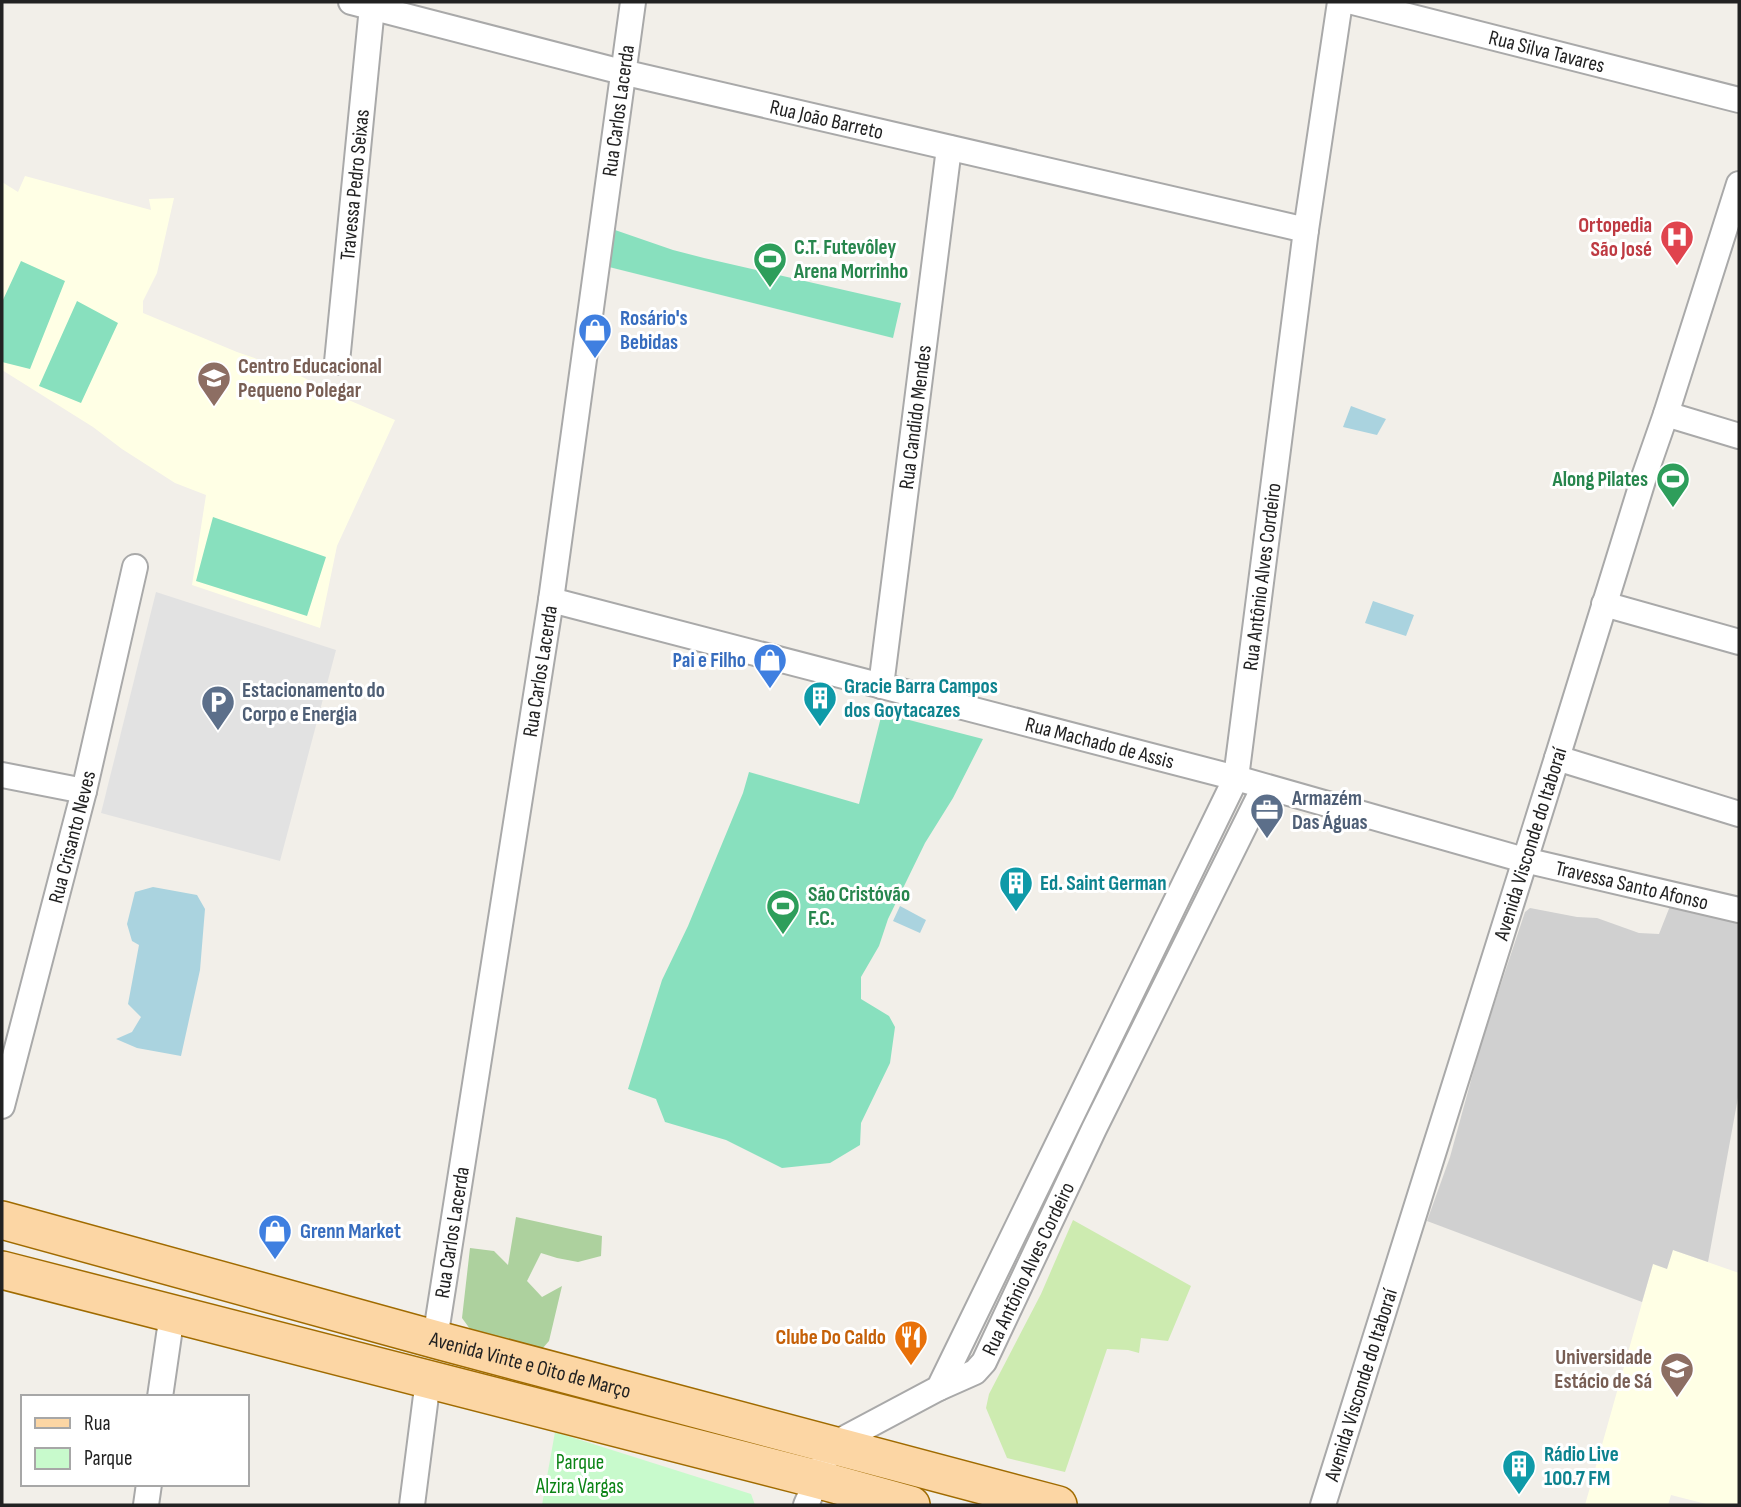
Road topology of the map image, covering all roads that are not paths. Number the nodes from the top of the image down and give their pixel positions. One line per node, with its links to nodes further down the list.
1 (633, 2): 5 (street, Rua Carlos Lacerda)
2 (1340, 2): 9 (street, Rua Antônio Alves Cordeiro)
3 (1353, 2): 6 (street, Rua Silva Tavares)
4 (362, 4): 5 (street, Rua João Barreto); 10 (street, Travessa Pedro Seixas)
5 (622, 72): 7 (street, Rua João Barreto); 14 (street, Rua Carlos Lacerda)
6 (1739, 100)
7 (949, 148): 9 (street, Rua João Barreto); 17 (street, Rua Candido Mendes)
8 (1739, 184): 11 (street, Avenida Visconde do Itaboraí)
9 (1306, 230): 20 (street, Rua Antônio Alves Cordeiro)
10 (337, 362)
11 (1666, 414): 12 (street); 15 (street, Avenida Visconde do Itaboraí)
12 (1739, 436)
13 (135, 567): 22 (street, Rua Crisanto Neves)
14 (551, 600): 17 (street, Rua Machado de Assis); 32 (street, Rua Carlos Lacerda)
15 (1605, 604): 16 (street); 18 (street, Avenida Visconde do Itaboraí)
16 (1739, 642)
17 (881, 686): 20 (street, Rua Machado de Assis)
18 (1557, 758): 23 (street); 24 (street, Avenida Visconde do Itaboraí)
19 (2, 775): 22 (street)
20 (1236, 778): 21 (street, Rua Machado de Assis); 27 (street, Rua Antônio Alves Cordeiro)
21 (1264, 787): 24 (street, Rua Machado de Assis); 28 (street, Rua Antônio Alves Cordeiro)
22 (84, 790): 26 (street, Rua Crisanto Neves)
23 (1739, 814)
24 (1524, 860): 25 (street, Travessa Santo Afonso); 43 (street, Avenida Visconde do Itaboraí)
25 (1739, 910)
26 (2, 1106)
27 (1070, 1117): 28 (street); 34 (street, Rua Antônio Alves Cordeiro)
28 (1094, 1129): 34 (street, Rua Antônio Alves Cordeiro)
29 (2, 1220): 32 (main road, Avenida Vinte e Oito de Março)
30 (2, 1270): 31 (main road, Avenida Vinte e Oito de Março)
31 (172, 1314): 33 (main road, Avenida Vinte e Oito de Março); 35 (street)
32 (435, 1339): 36 (main road, Avenida Vinte e Oito de Março)
33 (428, 1380): 38 (main road, Avenida Vinte e Oito de Março); 40 (street)
34 (939, 1388): 36 (street, Rua Antônio Alves Cordeiro)
35 (160, 1395)
36 (832, 1445): 38 (street); 42 (main road, Avenida Vinte e Oito de Março)
37 (149, 1486): 39 (street)
38 (811, 1492): 41 (main road, Avenida Vinte e Oito de Março)
39 (146, 1505)
40 (412, 1505)
41 (911, 1505)
42 (1059, 1505)
43 (1323, 1505)

